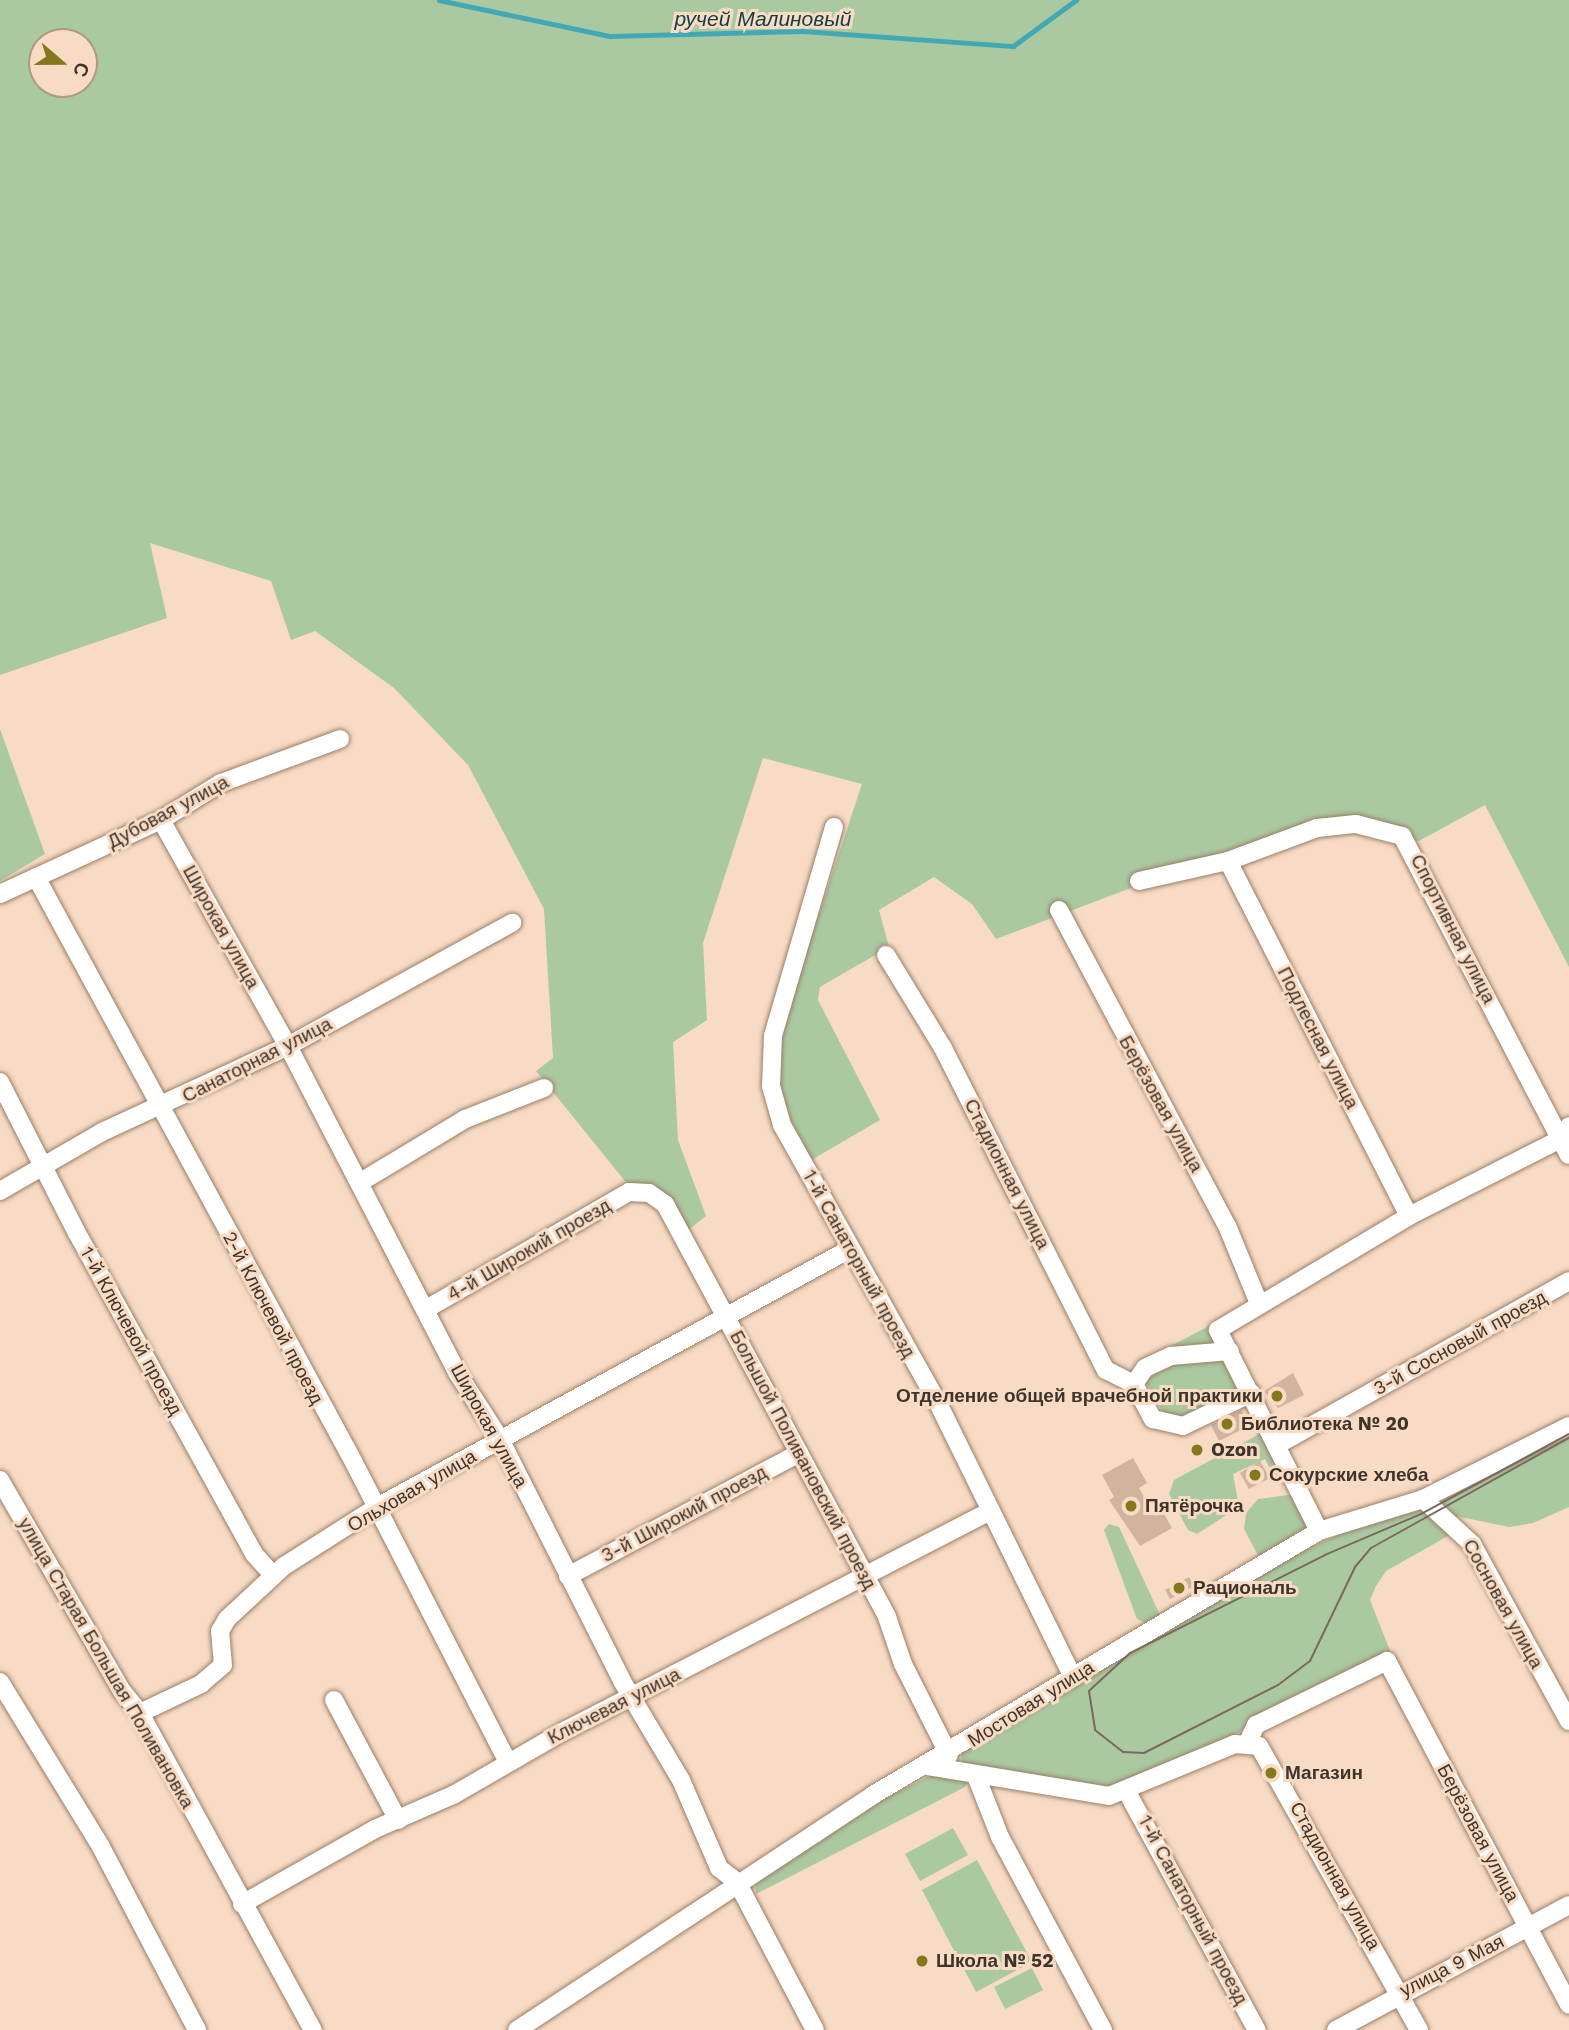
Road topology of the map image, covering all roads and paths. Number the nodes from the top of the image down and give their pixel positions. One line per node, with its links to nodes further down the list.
1 (340, 739): 2 (street, Дубовая улица)
2 (161, 820): 5 (street, Дубовая улица); 11 (street, Широкая улица)
3 (834, 827): 21 (street, 1-й Санаторный проезд)
4 (1228, 861): 6 (street, Спортивная улица); 15 (street, Спортивная улица); 20 (street, Подлесная улица)
5 (36, 877): 7 (street, Дубовая улица); 14 (street, 2-й Ключевой проезд)
6 (1139, 881)
7 (0, 894)
8 (1059, 910): 23 (street, Берёзовая улица)
9 (512, 923): 11 (street, Санаторная улица)
10 (886, 955): 27 (street, Стадионная улица)
11 (289, 1046): 14 (street, Санаторная улица); 17 (street, Широкая улица)
12 (0, 1082): 16 (street, 1-й Ключевой проезд)
13 (544, 1088): 17 (street)
14 (162, 1108): 16 (street, Санаторная улица); 35 (street, 2-й Ключевой проезд)
15 (1566, 1140): 20 (street)
16 (44, 1166): 18 (street, Санаторная улица); 38 (street, 1-й Ключевой проезд)
17 (359, 1183): 24 (street, Широкая улица)
18 (0, 1191)
19 (629, 1192): 24 (street, 4-й Широкий проезд); 25 (street, Большой Поливановский проезд)
20 (1409, 1216): 23 (street)
21 (848, 1250): 25 (street, Ольховая улица); 36 (street, 1-й Санаторный проезд)
22 (1569, 1281): 31 (street, 3-й Сосновый проезд)
23 (1258, 1301): 26 (street)
24 (428, 1308): 30 (street, Широкая улица)
25 (726, 1319): 30 (street, Ольховая улица); 32 (street, Большой Поливановский проезд)
26 (1230, 1352): 27 (street); 28 (street)
27 (1134, 1384): 28 (street)
28 (1252, 1393): 31 (street)
29 (1569, 1426): 34 (street, Мостовая улица)
30 (500, 1439): 35 (street, Ольховая улица); 39 (street, Широкая улица)
31 (1277, 1445): 37 (street)
32 (799, 1453): 39 (street, 3-й Широкий проезд); 40 (street, Большой Поливановский проезд)
33 (0, 1480): 45 (street, улица Старая Большая Поливановка)
34 (1423, 1499): 37 (street, Мостовая улица); 46 (street, Сосновая улица)
35 (377, 1507): 38 (street, Ольховая улица); 49 (street, 2-й Ключевой проезд)
36 (988, 1512): 40 (street, Ключевая улица); 41 (street, 1-й Санаторный проезд)
37 (1319, 1531): 41 (street, Мостовая улица)
38 (272, 1574): 45 (street, Ольховая улица)
39 (568, 1576): 43 (street, Широкая улица)
40 (866, 1578): 43 (street, Ключевая улица); 48 (street, Большой Поливановский проезд)
41 (1073, 1677): 48 (street, Мостовая улица)
42 (0, 1682): 61 (street)
43 (634, 1698): 49 (street, Ключевая улица); 54 (street, Широкая улица)
44 (334, 1700): 53 (street)
45 (140, 1713): 55 (street, улица Старая Большая Поливановка)
46 (1569, 1721)
47 (1241, 1743): 52 (street); 57 (street, Берёзовая улица); 58 (street, Стадионная улица)
48 (949, 1755): 50 (street, Мостовая улица)
49 (507, 1761): 53 (street, Ключевая улица)
50 (928, 1766): 51 (street); 54 (street, Мостовая улица)
51 (976, 1776): 52 (street); 60 (street)
52 (1127, 1791): 65 (street, 1-й Санаторный проезд)
53 (398, 1820): 55 (street, Ключевая улица)
54 (737, 1882): 63 (street, Мостовая улица); 64 (street, Широкая улица)
55 (242, 1904): 62 (street, улица Старая Большая Поливановка)
56 (1569, 1905): 57 (street, улица 9 Мая)
57 (1528, 1927): 58 (street, улица 9 Мая); 59 (street, Берёзовая улица)
58 (1399, 1992): 66 (street, улица 9 Мая); 67 (street, Стадионная улица)
59 (1569, 2005)
60 (1097, 2028)
61 (197, 2030)
62 (313, 2030)
63 (517, 2030)
64 (815, 2030)
65 (1257, 2030)
66 (1336, 2030)
67 (1419, 2030)

